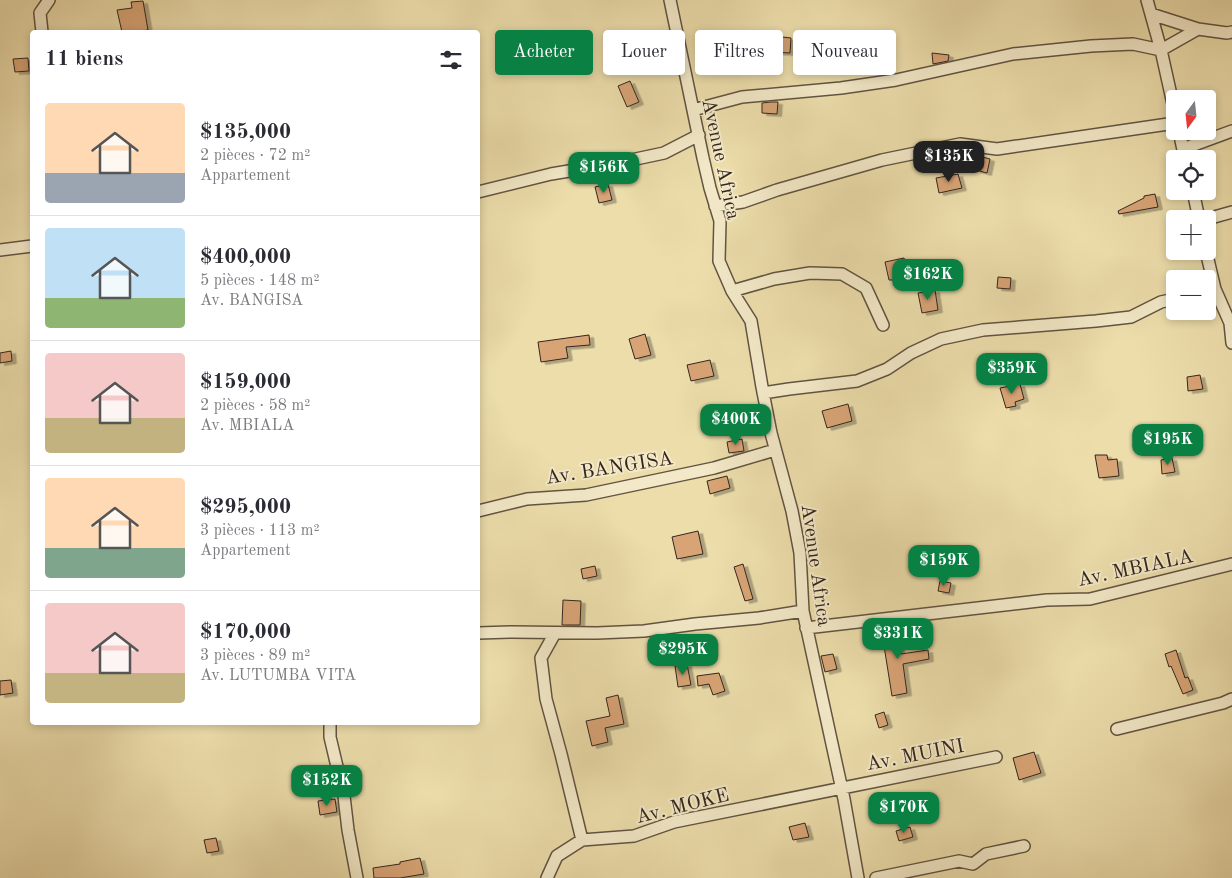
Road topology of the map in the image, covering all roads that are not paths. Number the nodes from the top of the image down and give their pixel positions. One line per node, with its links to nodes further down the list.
1 (49, 0): 6 (street)
2 (670, 0): 10 (street, Avenue Africa)
3 (1147, 0): 4 (street)
4 (1150, 14): 5 (street); 8 (street)
5 (1198, 29): 7 (street); 8 (street)
6 (42, 30)
7 (1232, 32)
8 (1161, 50): 9 (street); 10 (street)
9 (1170, 90)
10 (693, 110): 13 (street, Avenue Africa)
11 (1166, 123): 16 (street)
12 (1232, 131): 14 (street)
13 (699, 135): 15 (street); 16 (street, Avenue Africa)
14 (1192, 150)
15 (480, 192)
16 (715, 206): 21 (street, Avenue Africa)
17 (1232, 212): 18 (street)
18 (1216, 216)
19 (30, 246): 20 (street)
20 (0, 250)
21 (732, 291): 25 (street); 27 (street, Avenue Africa)
22 (1216, 298): 24 (street)
23 (1166, 301): 27 (street)
24 (1231, 323): 26 (street)
25 (883, 325)
26 (1232, 343)
27 (763, 393): 28 (street, Avenue Africa)
28 (775, 450): 29 (street, Av. BANGISA); 31 (street, Avenue Africa)
29 (480, 511)
30 (1232, 564): 32 (street, Av. MBIALA)
31 (803, 611): 32 (street, Avenue Africa); 34 (street)
32 (806, 628): 39 (street, Avenue Africa)
33 (480, 633): 34 (street)
34 (555, 633): 40 (street)
35 (1232, 699): 37 (street)
36 (330, 725): 42 (street)
37 (1117, 729)
38 (996, 757): 39 (street, Av. MUINI)
39 (842, 787): 40 (street, Av. MOKE); 44 (street, Avenue Africa)
40 (582, 840): 43 (street, Av. MOKE)
41 (1024, 846): 45 (street)
42 (357, 878)
43 (547, 878)
44 (858, 878)
45 (876, 878)

